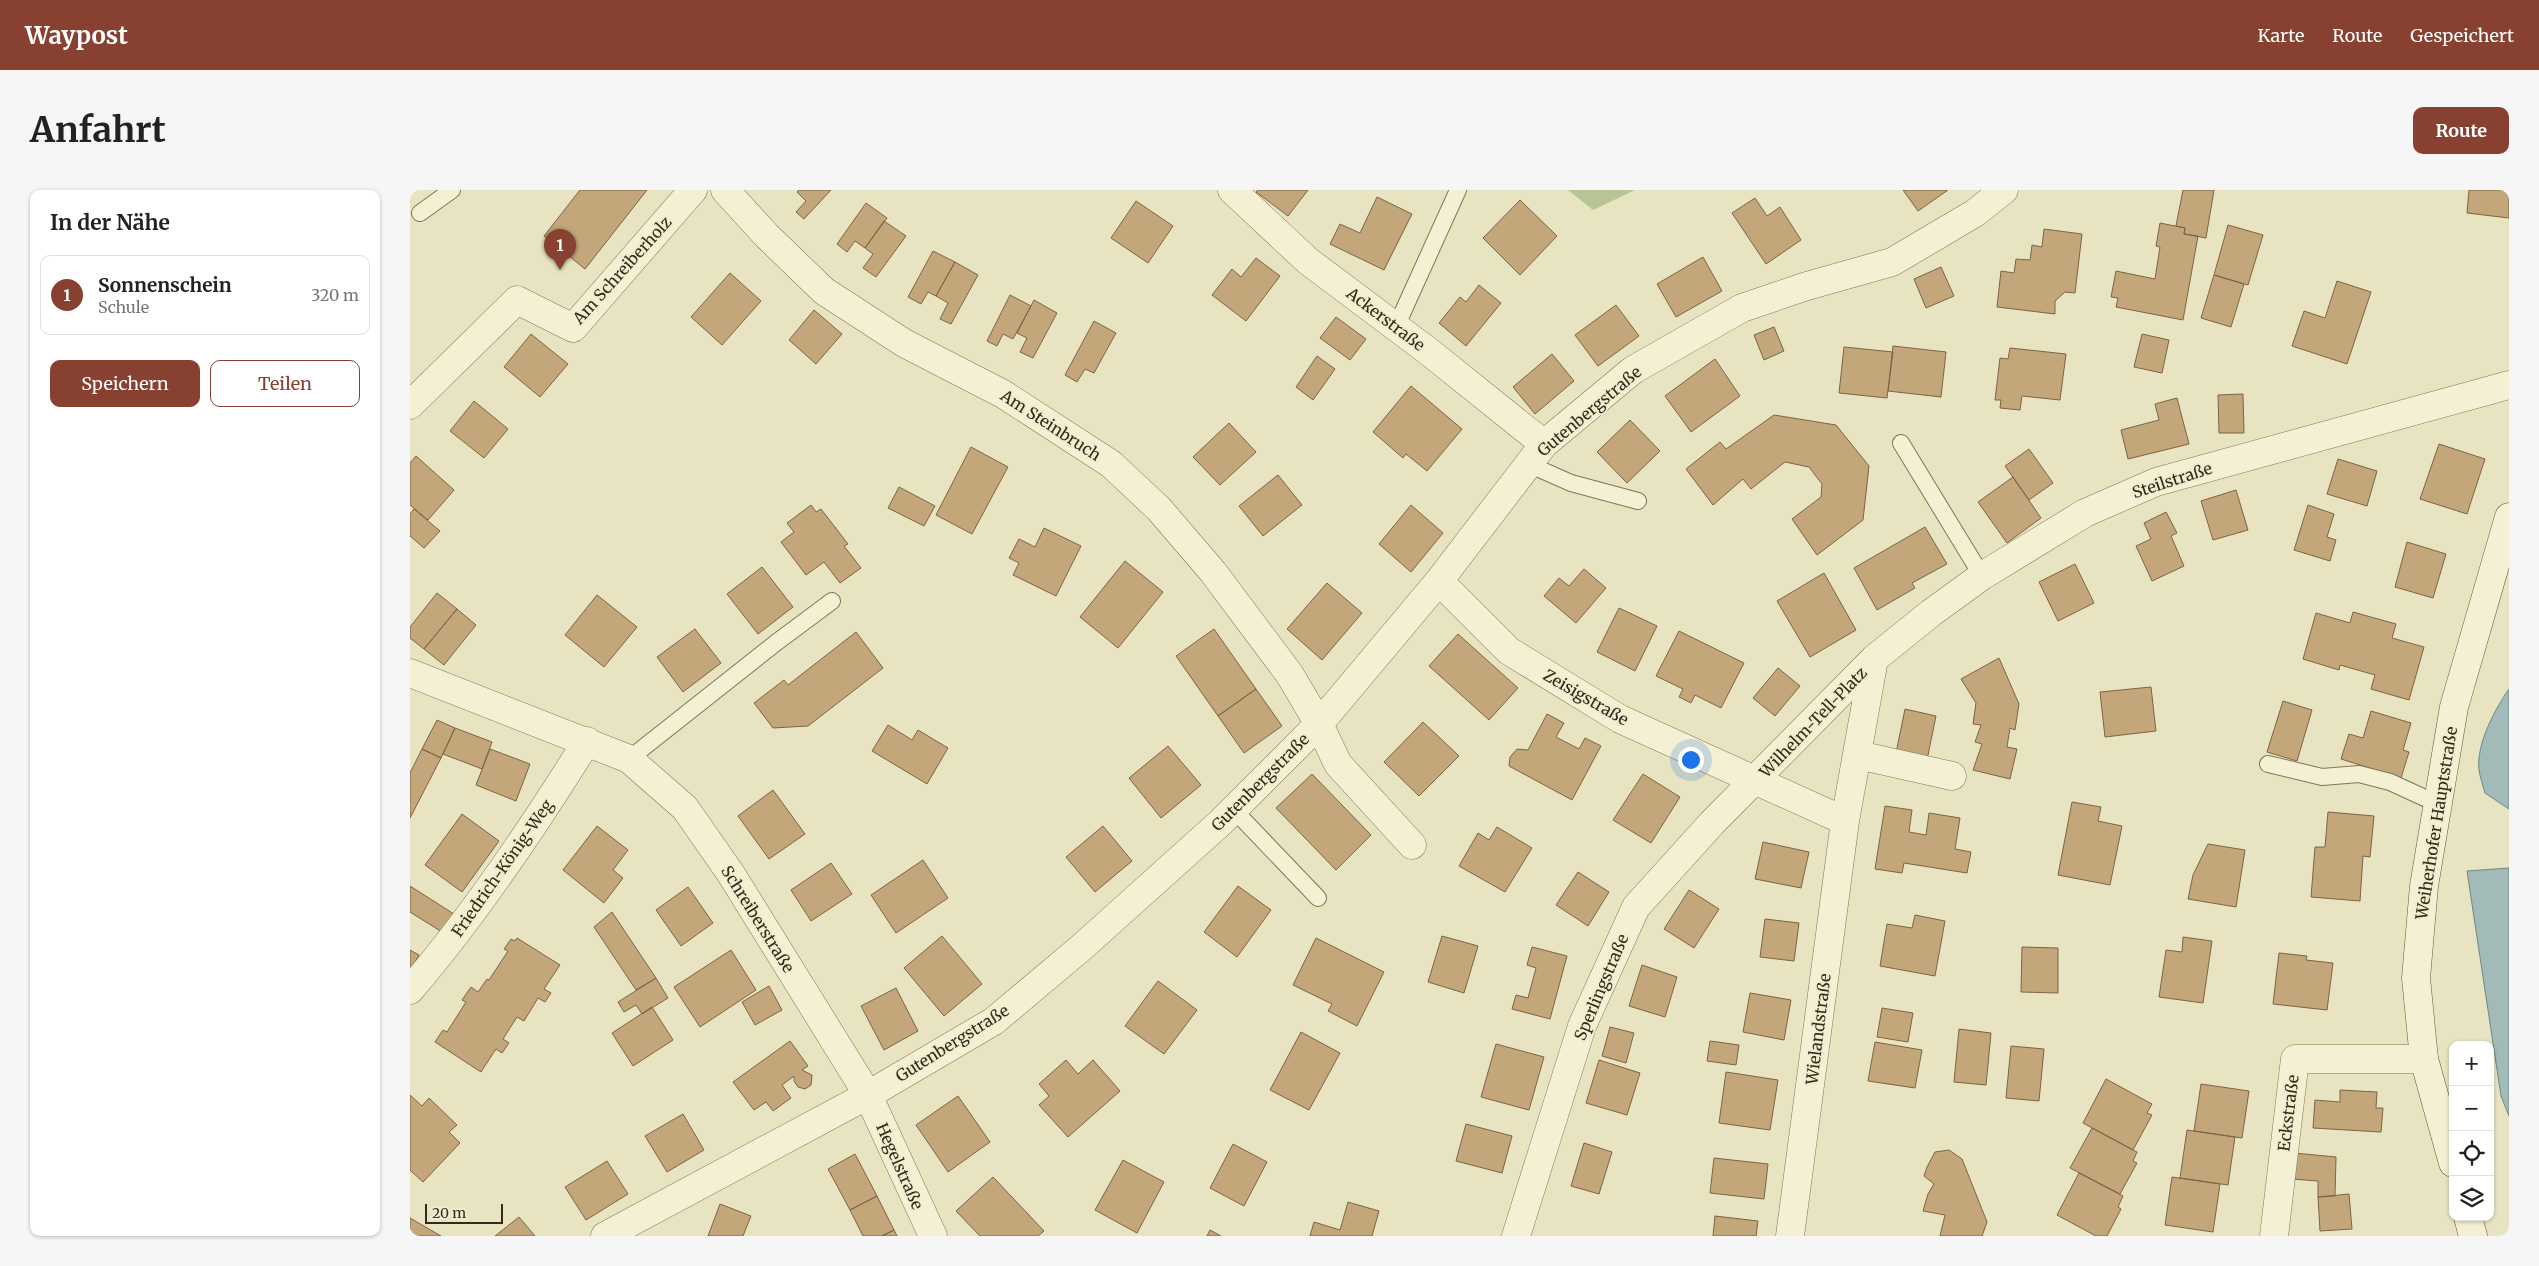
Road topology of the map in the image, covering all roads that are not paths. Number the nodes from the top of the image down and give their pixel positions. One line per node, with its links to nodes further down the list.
1 (452, 190): 7 (lane)
2 (693, 190): 10 (street, Am Schreiberholz)
3 (725, 190): 20 (street, Am Steinbruch)
4 (1232, 190): 8 (street, Ackerstraße)
5 (1458, 190): 8 (lane)
6 (2004, 190): 12 (street, Gutenbergstraße)
7 (420, 213)
8 (1396, 327): 12 (street, Ackerstraße)
9 (2509, 385): 15 (street, Steilstraße)
10 (410, 404)
11 (1901, 443): 15 (lane)
12 (1536, 454): 13 (lane); 16 (street, Gutenbergstraße)
13 (1638, 501)
14 (2509, 517): 27 (street, Weiherhofer Hauptstraße)
15 (1982, 576): 18 (street, Steilstraße)
16 (1439, 581): 20 (street, Gutenbergstraße); 26 (street, Zeisigstraße)
17 (832, 601): 23 (lane)
18 (1874, 659): 22 (street, Wilhelm-Tell-Platz); 26 (street, Wilhelm-Tell-Platz)
19 (410, 674): 21 (street, Schreiberstraße)
20 (1319, 724): 28 (street, Gutenbergstraße); 30 (street, Gutenbergstraße)
21 (587, 741): 23 (street, Schreiberstraße); 32 (street, Friedrich-König-Weg)
22 (1858, 756): 25 (street); 29 (street, Wilhelm-Tell-Platz)
23 (629, 759): 34 (street, Schreiberstraße)
24 (2268, 764): 27 (lane)
25 (1952, 776)
26 (1756, 780): 29 (street, Wilhelm-Tell-Platz); 39 (street, Sperlingstraße)
27 (2438, 804): 33 (street, Weiherhofer Hauptstraße)
28 (1233, 809): 31 (lane); 34 (street, Gutenbergstraße)
29 (1845, 821): 40 (street, Wielandstraße)
30 (1412, 845)
31 (1318, 898)
32 (410, 990)
33 (2424, 1060): 35 (street, Weiherhofer Hauptstraße); 41 (street, Eckstraße)
34 (868, 1095): 37 (street, Gutenbergstraße); 38 (street, Hegelstraße)
35 (2449, 1149)
36 (2469, 1221): 42 (street)
37 (605, 1236)
38 (933, 1236)
39 (1516, 1236)
40 (1790, 1236)
41 (2274, 1236)
42 (2473, 1236)

